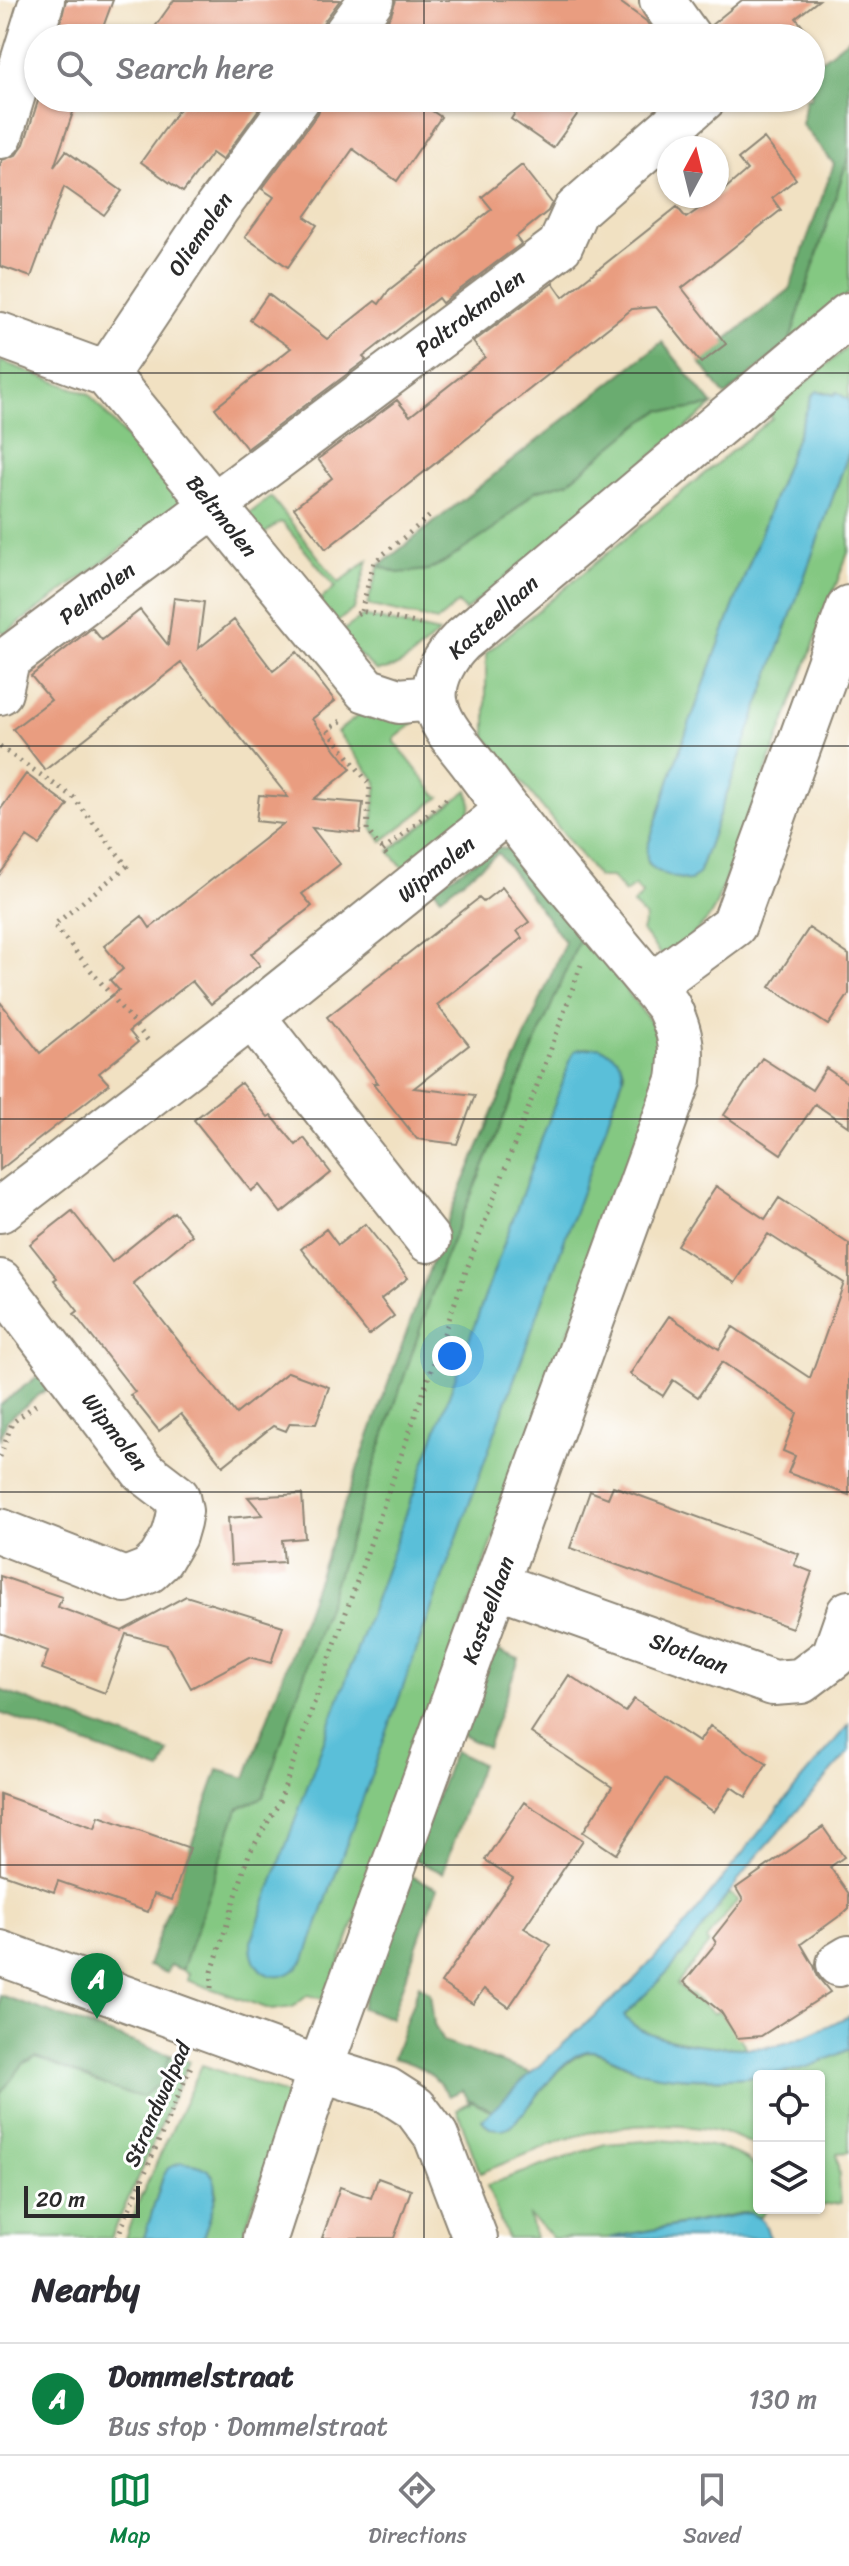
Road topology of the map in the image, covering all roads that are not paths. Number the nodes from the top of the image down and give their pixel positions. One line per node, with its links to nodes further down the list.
1 (42, 0): 4 (street)
2 (371, 0): 5 (street)
3 (662, 0): 6 (street)
4 (35, 24)
5 (353, 24)
6 (679, 24)
7 (24, 58): 10 (street)
8 (288, 112): 13 (street, Oliemolen)
9 (688, 112): 14 (street, Paltrokmolen)
10 (0, 136)
11 (849, 315): 17 (street, Kasteellaan)
12 (0, 335): 13 (street)
13 (106, 374): 14 (street, Beltmolen)
14 (213, 506): 16 (street, Pelmolen); 17 (street, Beltmolen)
15 (849, 608): 19 (street)
16 (0, 692)
17 (434, 698): 18 (street, Kasteellaan)
18 (507, 811): 19 (street, Kasteellaan); 20 (street, Wipmolen)
19 (651, 986): 25 (street, Kasteellaan)
20 (252, 1016): 21 (street, Wipmolen); 22 (street)
21 (0, 1210)
22 (428, 1240)
23 (0, 1282): 24 (street, Wipmolen)
24 (0, 1531)
25 (497, 1585): 26 (street, Slotlaan); 28 (street, Kasteellaan)
26 (849, 1613)
27 (0, 1953): 28 (street)
28 (320, 2069): 29 (street, Kasteellaan); 30 (street)
29 (265, 2238)
30 (475, 2238)

